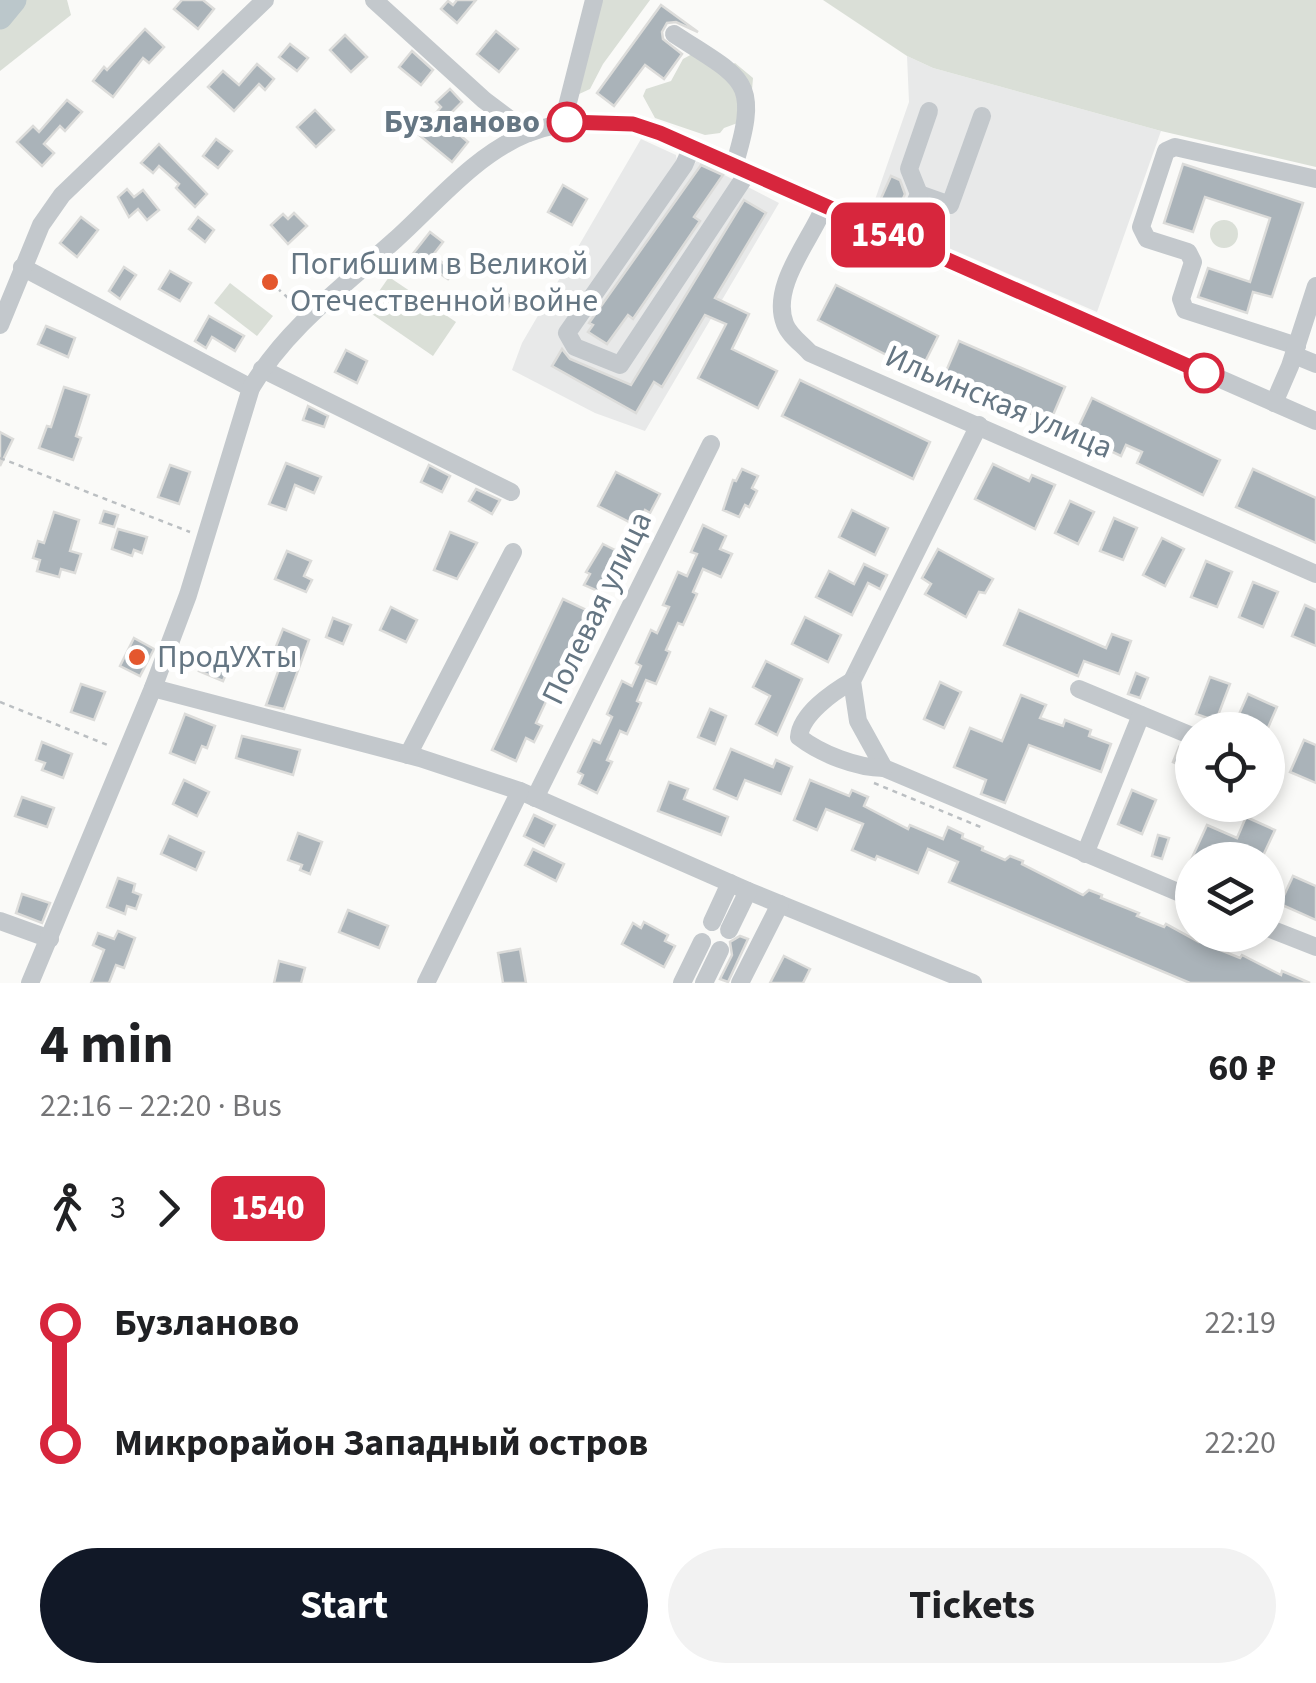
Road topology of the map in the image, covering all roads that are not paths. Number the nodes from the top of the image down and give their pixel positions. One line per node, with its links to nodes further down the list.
1 (265, 0): 15 (street)
2 (374, 0): 8 (street)
3 (594, 0): 7 (street)
4 (674, 34): 10 (street)
5 (929, 111): 12 (street)
6 (982, 116): 12 (street)
7 (563, 122): 8 (street); 9 (street)
8 (528, 133): 20 (street)
9 (692, 147): 10 (street); 10 (street)
10 (741, 169): 13 (street)
11 (1316, 179): 18 (street)
12 (919, 194): 14 (street)
13 (824, 207): 14 (street); 24 (street, Ильинская улица)
14 (899, 240): 22 (street)
15 (22, 266): 17 (street); 21 (street)
16 (1316, 286): 18 (street)
17 (0, 325)
18 (1295, 350): 19 (street); 22 (street)
19 (1316, 364)
20 (262, 369): 21 (street); 26 (street)
21 (251, 388): 30 (street)
22 (1274, 403): 23 (street)
23 (1316, 421)
24 (979, 425): 28 (street, Ильинская улица); 29 (street)
25 (711, 444): 36 (street, Полевая улица)
26 (511, 492)
27 (513, 552): 34 (street)
28 (1316, 574)
29 (852, 681): 35 (street); 35 (street)
30 (154, 688): 34 (street); 44 (street)
31 (1079, 689): 32 (street)
32 (1141, 715): 33 (street); 37 (street)
33 (1175, 729)
34 (408, 755): 36 (street)
35 (878, 775): 37 (street)
36 (528, 794): 38 (street); 49 (street, Полевая улица)
37 (1085, 854): 39 (street)
38 (739, 887): 40 (street); 42 (street)
39 (1175, 891)
40 (780, 904): 52 (street); 53 (street)
41 (0, 921): 44 (street)
42 (720, 926)
43 (1285, 935): 46 (street)
44 (50, 939): 48 (street)
45 (702, 942): 50 (street)
46 (1316, 948)
47 (720, 950): 51 (street)
48 (30, 983)
49 (426, 983)
50 (682, 983)
51 (704, 983)
52 (740, 983)
53 (974, 983)

